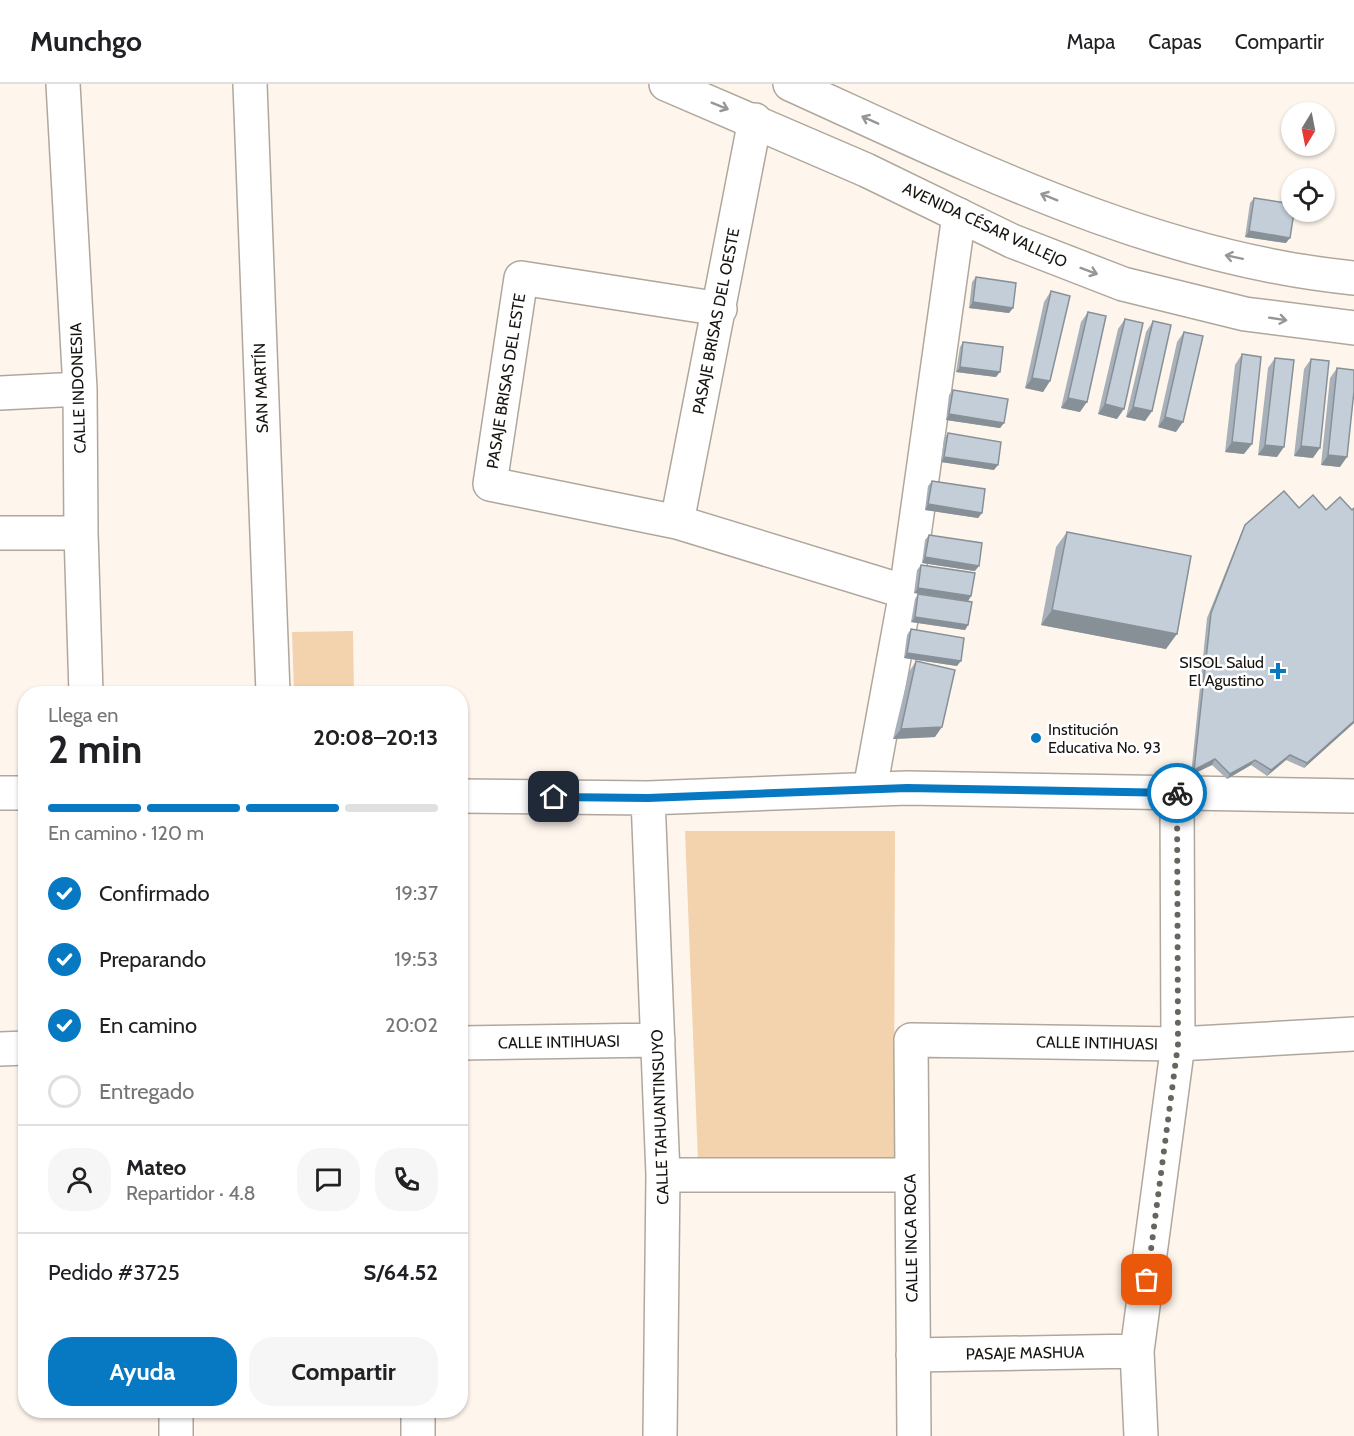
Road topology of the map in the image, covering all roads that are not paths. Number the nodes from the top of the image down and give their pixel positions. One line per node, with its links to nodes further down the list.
1 (63, 84): 10 (street, CALLE INDONESIA)
2 (250, 84): 17 (street, SAN MARTÍN)
3 (666, 84): 5 (street, AVENIDA CÉSAR VALLEJO, one-way to 5)
4 (790, 84): 7 (street, one-way to 4)
5 (755, 120): 6 (street, AVENIDA CÉSAR VALLEJO); 8 (street, PASAJE BRISAS DEL OESTE)
6 (959, 215): 9 (street, AVENIDA CÉSAR VALLEJO, one-way to 9); 15 (street)
7 (1354, 278)
8 (720, 309): 12 (street, PASAJE BRISAS DEL OESTE); 12 (street, PASAJE BRISAS DEL ESTE)
9 (1354, 328)
10 (81, 389): 11 (street); 14 (street, CALLE INDONESIA)
11 (0, 393)
12 (677, 522): 15 (street)
13 (0, 533): 14 (street)
14 (81, 533): 16 (street, CALLE INDONESIA)
15 (906, 592): 18 (street)
16 (86, 686)
17 (273, 686)
18 (870, 789): 21 (street); 24 (street)
19 (0, 793): 20 (street)
20 (18, 793)
21 (1177, 793): 23 (street); 29 (street)
22 (468, 796): 24 (street)
23 (1354, 796)
24 (648, 798): 26 (street, CALLE TAHUANTINSUYO)
25 (1354, 1034): 29 (street, CALLE INTIHUASI)
26 (658, 1040): 28 (street, CALLE INTIHUASI); 32 (street, CALLE TAHUANTINSUYO)
27 (911, 1040): 29 (street, CALLE INTIHUASI); 33 (street, CALLE INCA ROCA)
28 (468, 1043)
29 (1178, 1044): 34 (street)
30 (0, 1048): 31 (street)
31 (18, 1048)
32 (663, 1175): 33 (street); 40 (street, CALLE TAHUANTINSUYO)
33 (910, 1175): 35 (street, CALLE INCA ROCA)
34 (1137, 1351): 35 (street, PASAJE MASHUA); 42 (street)
35 (913, 1355): 41 (street, CALLE INCA ROCA)
36 (176, 1418): 38 (street)
37 (418, 1418): 39 (street)
38 (176, 1436)
39 (418, 1436)
40 (660, 1436)
41 (914, 1436)
42 (1141, 1436)

